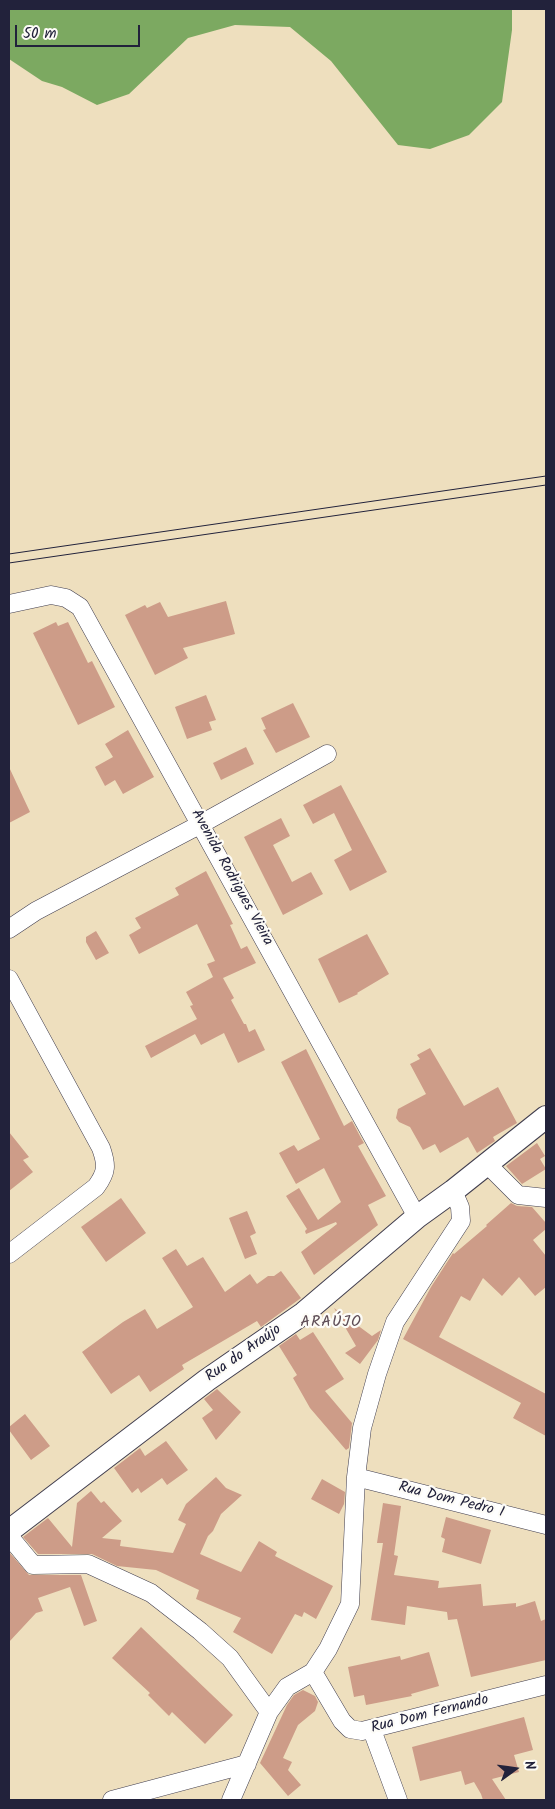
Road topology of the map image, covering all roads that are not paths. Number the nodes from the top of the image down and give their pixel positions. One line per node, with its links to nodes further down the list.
1 (9, 604): 3 (street, Avenida Rodrigues Vieira)
2 (327, 754): 3 (street)
3 (202, 824): 4 (street); 10 (street, Avenida Rodrigues Vieira)
4 (11, 921)
5 (9, 979): 11 (street)
6 (546, 1117): 7 (main road, Rua do Araújo)
7 (487, 1164): 8 (main road, Rua do Araújo); 9 (street)
8 (453, 1191): 10 (main road, Rua do Araújo); 12 (street)
9 (546, 1198)
10 (418, 1217): 14 (main road, Rua do Araújo)
11 (9, 1254)
12 (356, 1477): 13 (street, Rua Dom Pedro I); 16 (street)
13 (546, 1525)
14 (9, 1531)
15 (9, 1536): 18 (street)
16 (313, 1672): 18 (street); 19 (street, Rua Dom Fernando)
17 (546, 1685): 19 (street, Rua Dom Fernando)
18 (269, 1712): 20 (street)
19 (372, 1730): 23 (street)
20 (247, 1764): 21 (street); 22 (street)
21 (112, 1800)
22 (231, 1800)
23 (398, 1800)

